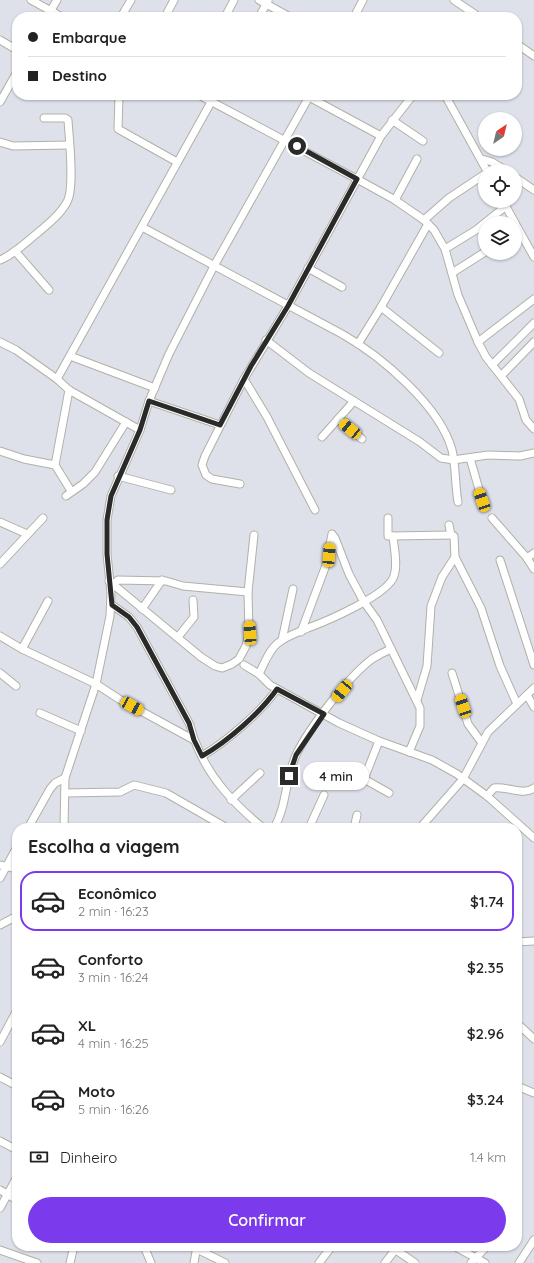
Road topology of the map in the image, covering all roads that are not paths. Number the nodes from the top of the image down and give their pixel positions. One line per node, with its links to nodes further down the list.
1 (31, 0): 10 (street)
2 (57, 0): 11 (street)
3 (131, 0): 12 (street)
4 (174, 0): 13 (street)
5 (234, 0): 14 (street)
6 (259, 0): 9 (street)
7 (363, 0): 17 (street)
8 (454, 0): 18 (street)
9 (268, 2): 15 (street); 16 (street)
10 (46, 12)
11 (50, 12)
12 (124, 12)
13 (168, 12)
14 (228, 12)
15 (262, 12)
16 (283, 12)
17 (357, 12)
18 (468, 12)
19 (0, 40): 20 (street)
20 (12, 47)
21 (522, 48): 22 (street)
22 (534, 56)
23 (12, 81): 30 (street)
24 (119, 100): 41 (street)
25 (208, 100): 31 (street)
26 (308, 100): 35 (street)
27 (317, 100): 34 (street)
28 (409, 100): 33 (street)
29 (448, 100): 40 (street)
30 (0, 102)
31 (211, 102): 35 (street); 41 (street)
32 (44, 118): 38 (street)
33 (392, 120): 34 (street); 36 (street)
34 (381, 136): 44 (street)
35 (285, 140): 44 (street); 58 (street)
36 (423, 141)
37 (0, 142): 38 (street)
38 (69, 145): 54 (street)
39 (418, 159): 48 (street)
40 (482, 159): 42 (street); 43 (street)
41 (177, 162): 51 (street)
42 (484, 164)
43 (495, 164)
44 (357, 179): 48 (street); 59 (street)
45 (478, 179): 50 (street)
46 (522, 182): 47 (street)
47 (534, 190)
48 (395, 200): 50 (street)
49 (501, 208): 53 (street)
50 (426, 222): 53 (street); 65 (street)
51 (142, 227): 58 (street); 73 (street)
52 (522, 237): 56 (street)
53 (445, 249): 60 (street)
54 (15, 251): 57 (street); 62 (street)
55 (478, 256): 60 (street)
56 (534, 257)
57 (0, 260)
58 (214, 266): 64 (street); 78 (street)
59 (308, 268): 61 (street); 64 (street)
60 (452, 273): 69 (street)
61 (342, 287)
62 (49, 290)
63 (534, 299): 69 (street)
64 (288, 306): 67 (street); 71 (street)
65 (381, 307): 71 (street); 72 (street)
66 (534, 323): 74 (street)
67 (266, 340): 77 (street); 81 (street)
68 (0, 342): 76 (street)
69 (478, 342): 74 (street)
70 (534, 342): 75 (street)
71 (358, 344): 92 (street)
72 (440, 353)
73 (70, 356): 76 (street); 78 (street)
74 (492, 365): 75 (street)
75 (501, 376): 85 (street)
76 (57, 379): 79 (street)
77 (244, 379): 84 (street); 99 (street)
78 (154, 388): 80 (street)
79 (68, 390): 83 (street); 93 (street)
80 (149, 401): 84 (street); 86 (street)
81 (354, 402): 82 (street); 92 (street)
82 (338, 419): 87 (street); 88 (street)
83 (126, 422): 86 (street); 93 (street)
84 (220, 425): 95 (street)
85 (534, 429)
86 (140, 430): 94 (street)
87 (322, 437)
88 (362, 439)
89 (0, 451): 93 (street)
90 (534, 453): 91 (street)
91 (470, 458): 92 (street); 97 (street)
92 (453, 460): 98 (street)
93 (55, 464)
94 (118, 476): 96 (street); 116 (street)
95 (240, 484)
96 (171, 490)
97 (482, 500)
98 (458, 502)
99 (315, 510)
100 (43, 518): 105 (street)
101 (388, 518): 107 (street)
102 (492, 518): 111 (street)
103 (0, 522): 105 (street)
104 (450, 526): 108 (street)
105 (27, 534): 113 (street)
106 (254, 535): 118 (street)
107 (393, 536): 108 (street); 121 (street)
108 (451, 536): 110 (street)
109 (534, 553): 111 (street)
110 (455, 557): 140 (street); 141 (street)
111 (527, 558): 114 (street)
112 (500, 560): 131 (street)
113 (0, 564)
114 (534, 569)
115 (162, 580): 116 (street); 118 (street); 123 (street)
116 (112, 583): 122 (street); 123 (street)
117 (293, 589): 127 (street)
118 (248, 592): 126 (street)
119 (193, 600): 126 (street)
120 (48, 601): 128 (street)
121 (364, 602): 124 (street); 124 (street); 129 (street)
122 (112, 605): 135 (street); 146 (street)
123 (142, 609): 126 (street)
124 (301, 632): 127 (street)
125 (0, 636): 128 (street)
126 (178, 638)
127 (282, 640): 134 (street)
128 (22, 649): 135 (street)
129 (391, 649): 140 (street); 144 (street)
130 (244, 665): 134 (street)
131 (534, 665)
132 (0, 673): 136 (street)
133 (452, 673): 148 (street)
134 (259, 674): 138 (street)
135 (96, 684): 145 (street); 146 (street)
136 (16, 686)
137 (534, 688): 139 (street)
138 (277, 689): 144 (street); 150 (street)
139 (527, 695): 141 (street); 142 (street)
140 (417, 700): 149 (street)
141 (517, 704): 148 (street)
142 (534, 707)
143 (40, 713): 145 (street)
144 (324, 714): 147 (street); 165 (street)
145 (81, 731): 152 (street)
146 (194, 740): 150 (street)
147 (379, 741): 149 (street); 156 (street)
148 (482, 743): 153 (street)
149 (409, 752): 153 (street)
150 (202, 756): 159 (street)
151 (260, 773): 159 (street)
152 (65, 778): 155 (street); 161 (street)
153 (463, 779): 158 (street); 168 (street)
154 (534, 788): 158 (street)
155 (65, 793): 162 (street); 163 (street)
156 (389, 793)
157 (324, 795): 166 (street)
158 (487, 796): 169 (street)
159 (231, 800): 164 (street)
160 (357, 815): 167 (street)
161 (31, 823)
162 (64, 823)
163 (218, 823)
164 (257, 823)
165 (276, 823)
166 (311, 823)
167 (355, 823)
168 (424, 823)
169 (517, 823)
170 (522, 827): 171 (street)
171 (534, 838)
172 (12, 854): 173 (street)
173 (3, 866): 174 (street)
174 (0, 878)
175 (12, 919): 176 (street)
176 (0, 925)
177 (534, 941): 178 (street)
178 (522, 942)
179 (12, 1019): 182 (street)
180 (522, 1028): 181 (street)
181 (534, 1039)
182 (0, 1042)
183 (0, 1077): 184 (street)
184 (12, 1083)
185 (522, 1088): 186 (street)
186 (534, 1093)
187 (0, 1141): 188 (street)
188 (12, 1147)
189 (12, 1187): 191 (street)
190 (0, 1190): 191 (street)
191 (8, 1195): 192 (street); 193 (street)
192 (12, 1197)
193 (0, 1208)
194 (534, 1240): 215 (street)
195 (0, 1250): 206 (street)
196 (73, 1251): 207 (street)
197 (146, 1251): 208 (street)
198 (196, 1251): 209 (street)
199 (203, 1251): 210 (street)
200 (328, 1251): 211 (street)
201 (395, 1251): 212 (street)
202 (401, 1251): 213 (street)
203 (461, 1251): 205 (street)
204 (482, 1251): 205 (street)
205 (473, 1260): 214 (street)
206 (37, 1263)
207 (70, 1263)
208 (151, 1263)
209 (194, 1263)
210 (225, 1263)
211 (319, 1263)
212 (385, 1263)
213 (415, 1263)
214 (485, 1263)
215 (519, 1263)

